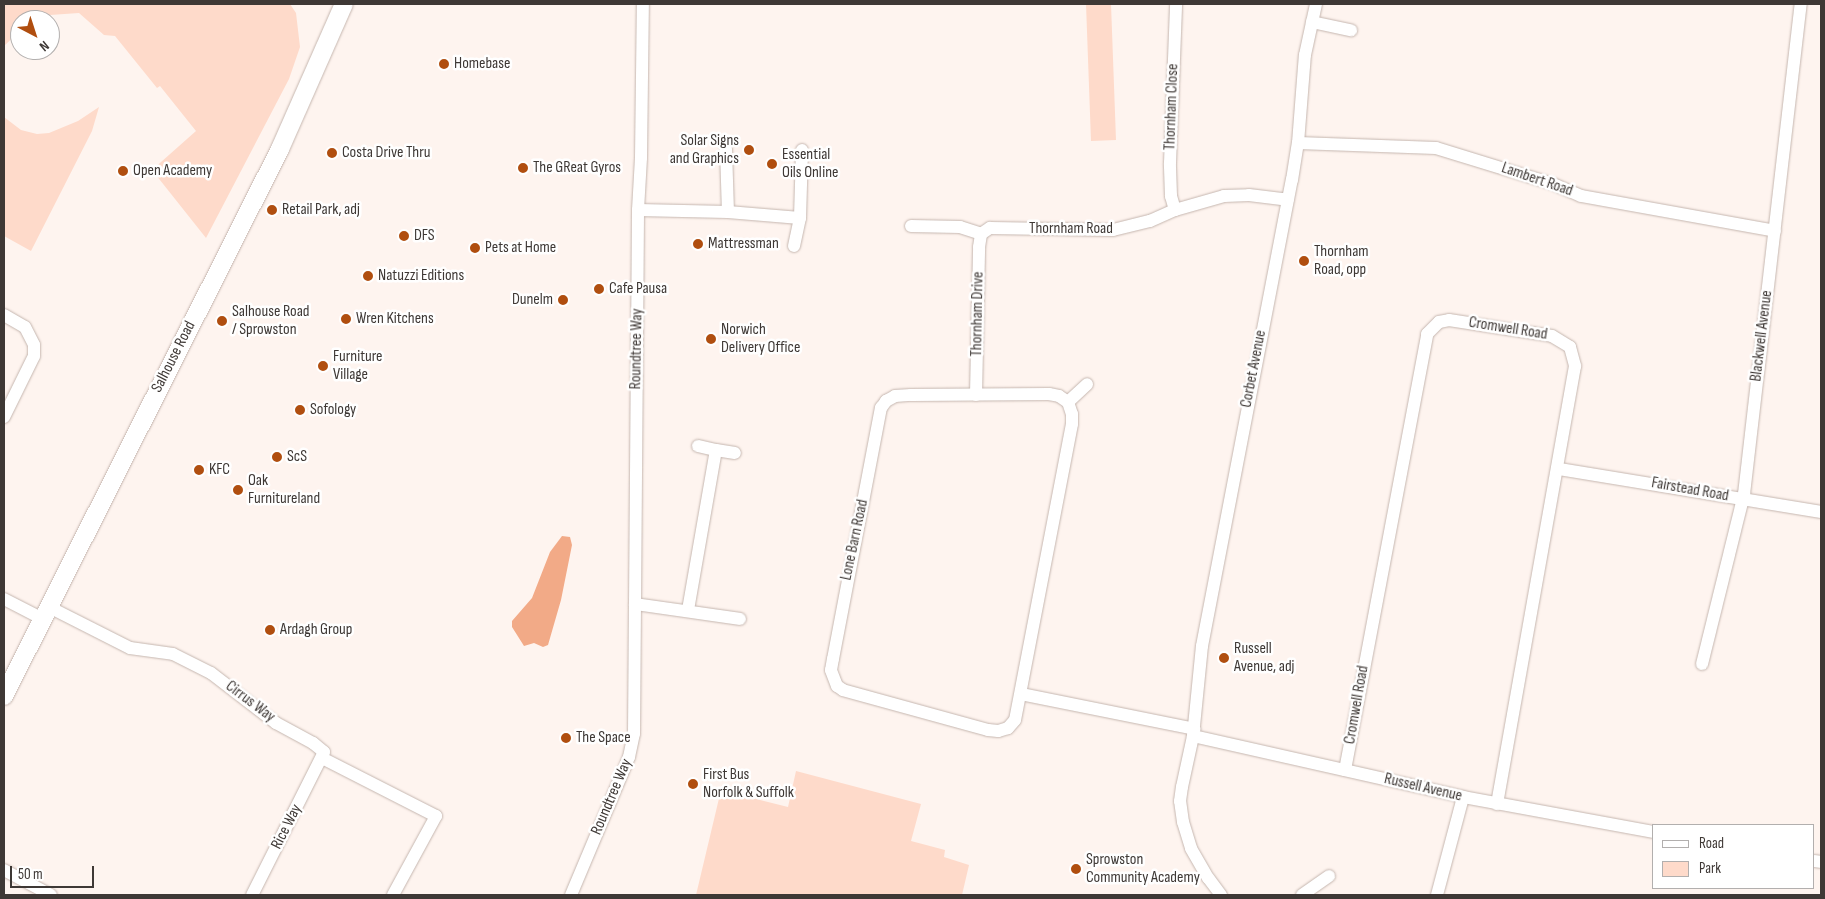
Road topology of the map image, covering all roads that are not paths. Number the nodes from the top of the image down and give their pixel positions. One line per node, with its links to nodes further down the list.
1 (643, 4): 12 (street, Roundtree Way)
2 (1176, 4): 13 (street, Thornham Close)
3 (1316, 4): 6 (street, Corbet Avenue)
4 (1801, 4): 17 (street, Blackwell Avenue)
5 (341, 8): 34 (street, Salhouse Road)
6 (1312, 22): 7 (street); 8 (street, Corbet Avenue)
7 (1352, 30)
8 (1298, 143): 11 (street, Corbet Avenue); 17 (street, Lambert Road)
9 (726, 149): 14 (street)
10 (802, 150): 15 (street)
11 (1288, 200): 13 (street, Thornham Road); 39 (street, Corbet Avenue)
12 (638, 210): 14 (street); 32 (street, Roundtree Way)
13 (1175, 210): 18 (street, Thornham Road)
14 (728, 212): 15 (street)
15 (800, 218): 19 (street)
16 (911, 226): 18 (street)
17 (1775, 231): 29 (street, Blackwell Avenue)
18 (981, 234): 22 (street, Thornham Drive)
19 (794, 246)
20 (4, 315): 24 (street)
21 (1087, 384): 23 (street)
22 (976, 395): 23 (street, Lone Barn Road); 37 (street, Lone Barn Road)
23 (1068, 402): 37 (street, Lone Barn Road)
24 (4, 417)
25 (698, 446): 26 (street)
26 (716, 450): 27 (street); 33 (street)
27 (735, 453)
28 (1559, 469): 29 (street, Fairstead Road); 41 (street, Cromwell Road); 43 (street, Cromwell Road)
29 (1743, 499): 30 (street, Fairstead Road); 36 (street, Blackwell Avenue)
30 (1821, 512)
31 (4, 599): 34 (street)
32 (634, 604): 33 (street); 50 (street, Roundtree Way)
33 (688, 610): 35 (street)
34 (46, 613): 38 (street, Salhouse Road); 40 (street, Cirrus Way)
35 (740, 619)
36 (1702, 664)
37 (1021, 694): 39 (street)
38 (4, 696)
39 (1194, 732): 41 (street, Russell Avenue); 51 (street, Corbet Avenue)
40 (322, 758): 48 (street, Rice Way); 49 (street, Cirrus Way)
41 (1345, 770): 42 (street, Russell Avenue)
42 (1463, 797): 43 (street, Russell Avenue); 53 (street)
43 (1497, 804): 44 (street, Russell Avenue)
44 (1652, 832)
45 (4, 870): 47 (street)
46 (1329, 876): 52 (street)
47 (51, 895)
48 (252, 895)
49 (393, 895)
50 (571, 895)
51 (1221, 895)
52 (1302, 895)
53 (1437, 895)

